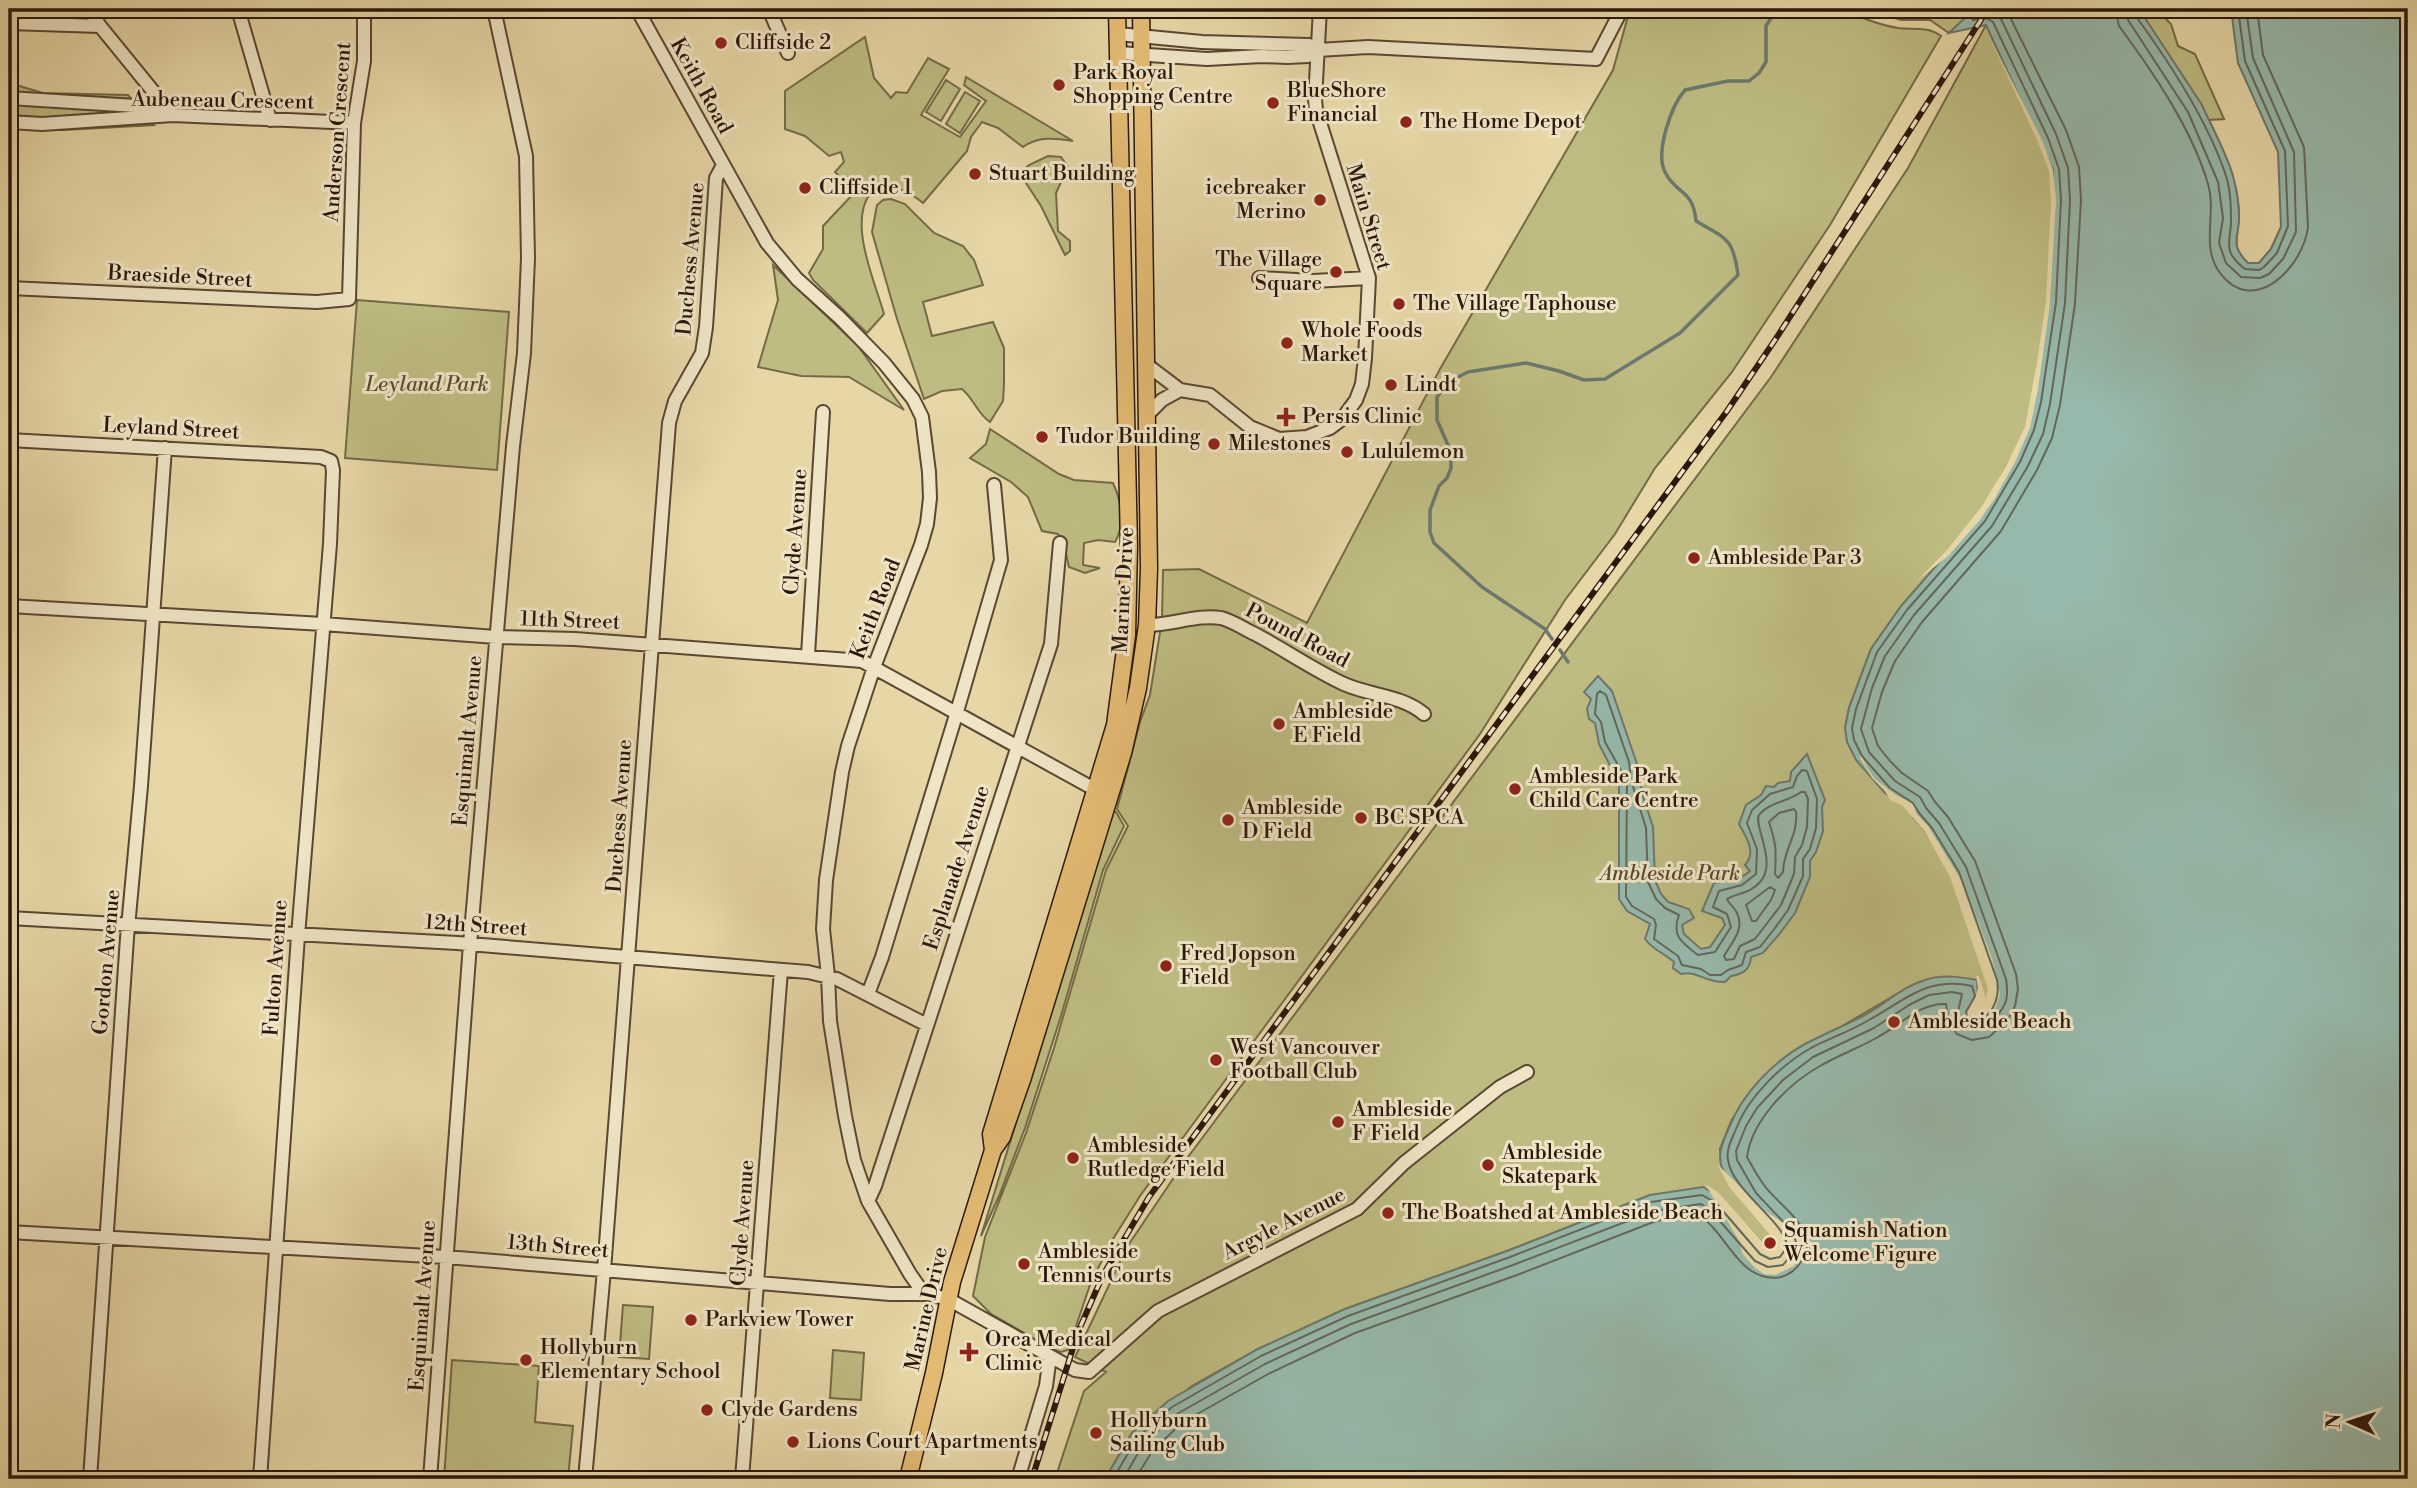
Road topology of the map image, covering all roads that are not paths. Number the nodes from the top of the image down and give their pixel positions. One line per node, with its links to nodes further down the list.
1 (89, 9): 12 (street)
2 (238, 9): 21 (street)
3 (364, 9): 23 (street, Anderson Crescent)
4 (494, 9): 43 (street, Esquimalt Avenue)
5 (637, 9): 24 (street, Keith Road)
6 (769, 9): 16 (street)
7 (1117, 9): 13 (main road, Marine Drive)
8 (1141, 9): 14 (main road, Marine Drive)
9 (1320, 9): 15 (street, Main Street)
10 (1622, 9): 15 (street)
11 (9, 23): 12 (street)
12 (100, 26): 20 (street)
13 (1118, 34): 14 (street); 17 (main road, Marine Drive)
14 (1141, 36): 15 (street); 18 (main road, Marine Drive)
15 (1318, 50): 18 (street); 26 (street, Main Street)
16 (788, 53)
17 (1119, 53): 18 (street); 39 (main road, Marine Drive)
18 (1140, 55): 29 (main road, Marine Drive)
19 (9, 98): 20 (street, Aubeneau Crescent)
20 (170, 112): 21 (street, Aubeneau Crescent); 22 (street, Aubeneau Crescent)
21 (270, 120): 23 (street, Aubeneau Crescent)
22 (9, 122)
23 (354, 123): 28 (street, Anderson Crescent)
24 (723, 165): 44 (street, Duchess Avenue); 46 (street, Keith Road)
25 (1259, 278): 26 (street)
26 (1369, 278): 30 (street, Main Street)
27 (9, 288): 28 (street, Braeside Street)
28 (349, 299)
29 (1147, 365): 30 (street, Main Street); 32 (main road, Marine Drive)
30 (1180, 390): 32 (street)
31 (823, 412): 45 (street, Clyde Avenue)
32 (1148, 414): 42 (main road, Marine Drive)
33 (9, 440): 34 (street, Leyland Street)
34 (164, 448): 35 (street, Leyland Street); 40 (street, Gordon Avenue)
35 (331, 461): 41 (street, Fulton Avenue)
36 (994, 485): 48 (street)
37 (1060, 542): 49 (street, Esplanade Avenue)
38 (9, 606): 40 (street, 11th Street)
39 (1128, 610): 42 (main road); 50 (main road, Marine Drive)
40 (153, 615): 41 (street, 11th Street); 52 (street, Gordon Avenue)
41 (323, 624): 43 (street, 11th Street); 53 (street, Fulton Avenue)
42 (1147, 625): 47 (street, Pound Road); 61 (main road, Marine Drive)
43 (496, 637): 44 (street, 11th Street); 54 (street, Esquimalt Avenue)
44 (652, 644): 45 (street, 11th Street); 55 (street, Duchess Avenue)
45 (808, 655): 46 (street, 11th Street)
46 (874, 667): 48 (street, 11th Street); 57 (street, Keith Road)
47 (1424, 714)
48 (956, 715): 49 (street, 11th Street); 58 (street)
49 (1015, 747): 50 (street, 11th Street); 59 (street, Esplanade Avenue)
50 (1096, 790): 61 (main road, Marine Drive)
51 (9, 918): 52 (street, 12th Street)
52 (128, 924): 53 (street, 12th Street); 64 (street, Gordon Avenue)
53 (298, 936): 54 (street, 12th Street); 65 (street, Fulton Avenue)
54 (470, 944): 55 (street, 12th Street); 66 (street, Esquimalt Avenue)
55 (628, 957): 56 (street, 12th Street); 67 (street, Duchess Avenue)
56 (781, 970): 57 (street, 12th Street); 68 (street, Clyde Avenue)
57 (828, 975): 58 (street, 12th Street); 62 (street, Keith Road)
58 (868, 995): 59 (street, 12th Street)
59 (927, 1026): 62 (street, Esplanade Avenue)
60 (1527, 1072): 72 (street, Argyle Avenue)
61 (993, 1150): 70 (main road, Marine Drive)
62 (868, 1201): 69 (street, Keith Road)
63 (9, 1232): 64 (street, 13th Street)
64 (106, 1238): 65 (street, 13th Street); 73 (street, Gordon Avenue)
65 (276, 1246): 66 (street, 13th Street); 74 (street, Fulton Avenue)
66 (446, 1257): 67 (street, 13th Street); 75 (street, Esquimalt Avenue)
67 (604, 1270): 68 (street, 13th Street); 76 (street, Duchess Avenue)
68 (758, 1283): 69 (street, 13th Street); 77 (street, Clyde Avenue)
69 (925, 1294): 70 (street, 13th Street)
70 (948, 1299): 71 (street, 13th Street); 78 (main road, Marine Drive)
71 (1050, 1356): 72 (street, 13th Street); 79 (street)
72 (1085, 1372)
73 (90, 1479)
74 (260, 1479)
75 (430, 1479)
76 (585, 1479)
77 (742, 1479)
78 (908, 1479)
79 (1018, 1479)

